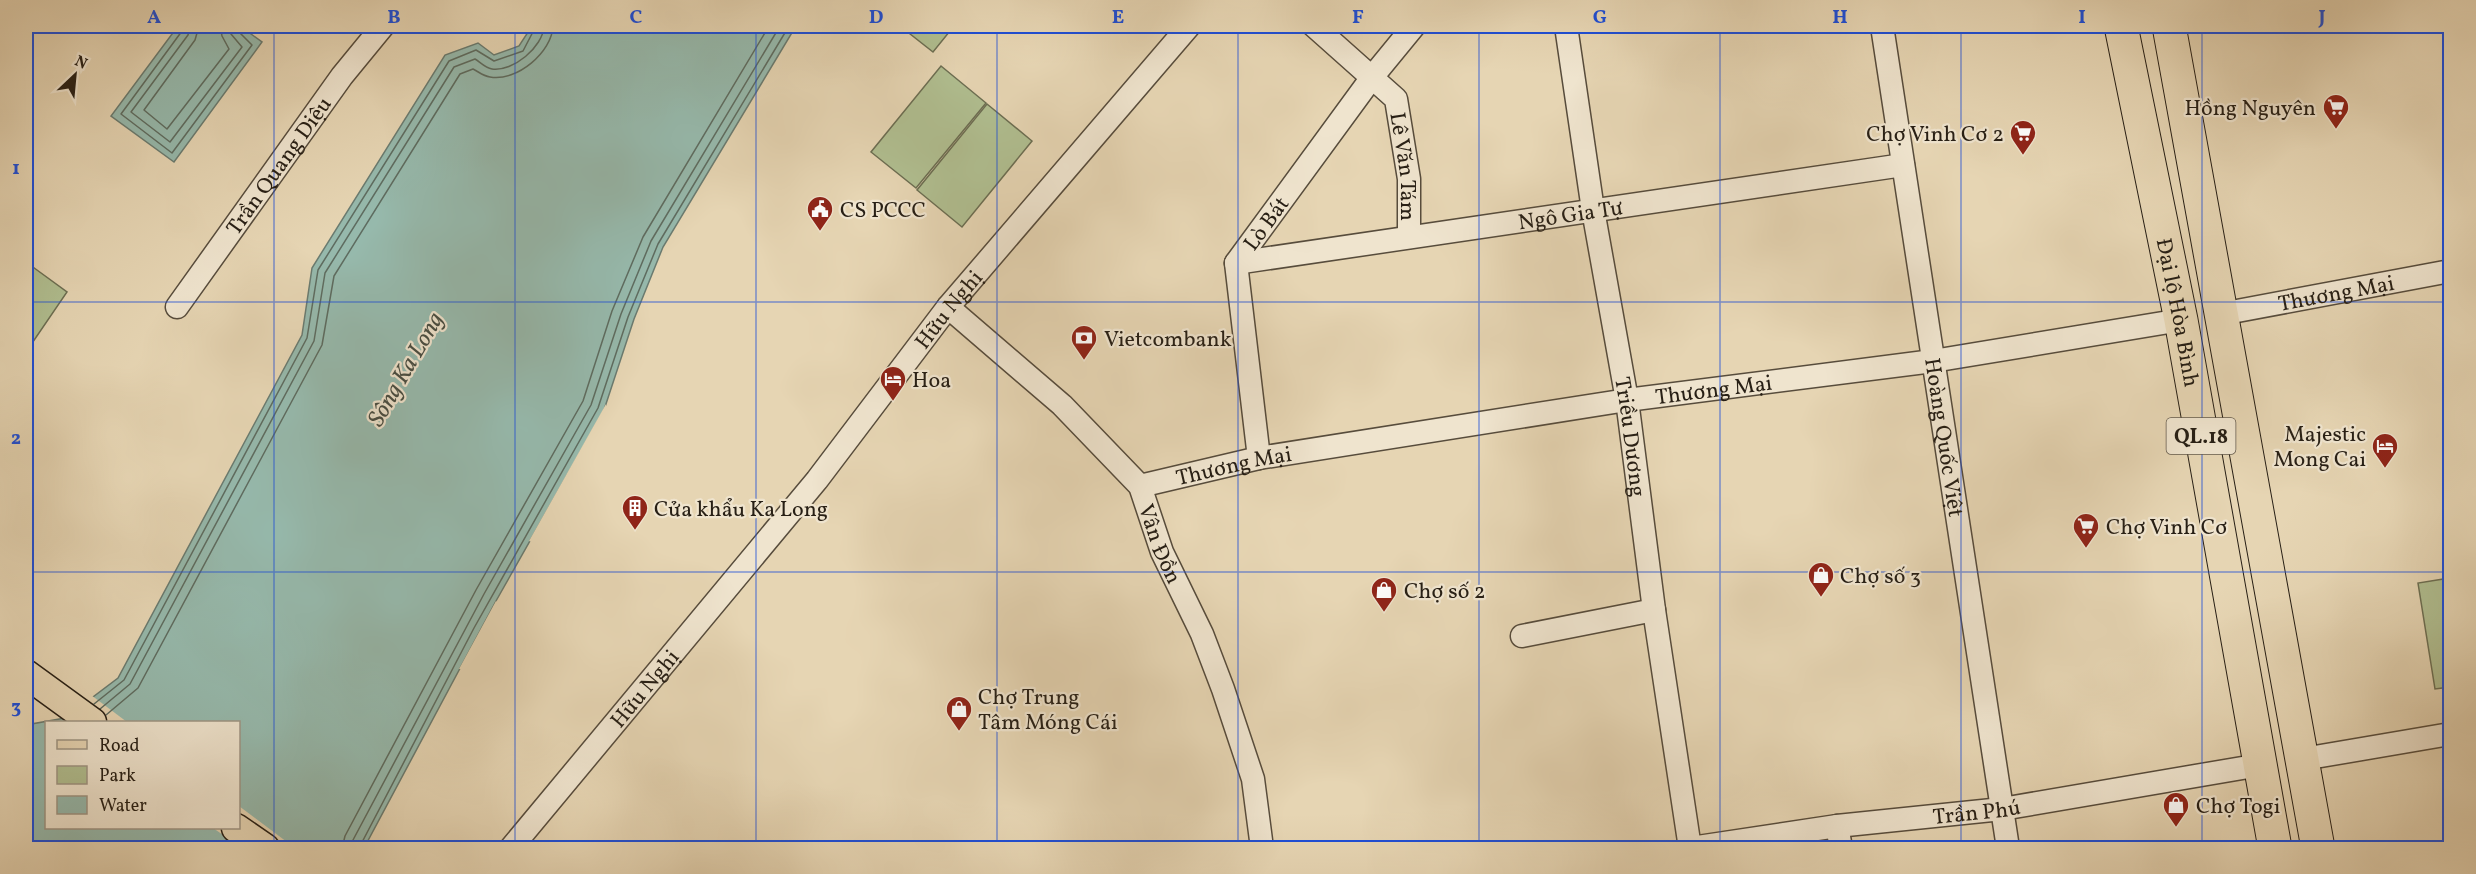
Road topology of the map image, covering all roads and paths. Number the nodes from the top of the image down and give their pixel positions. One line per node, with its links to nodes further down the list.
1 (383, 26): 15 (street, Trần Quang Diệu)
2 (1189, 26): 16 (street, Hữu Nghị)
3 (1314, 26): 9 (street, Lê Văn Tám)
4 (1414, 26): 9 (street, Lò Bát)
5 (1566, 26): 11 (street, Triều Dương)
6 (1882, 26): 10 (street, Hoàng Quốc Việt)
7 (2121, 26): 18 (highway, Đại lộ Hòa Bình / QL.18)
8 (2169, 26): 17 (highway, Đại lộ Hòa Bình / QL.18)
9 (1373, 76): 12 (street, Lê Văn Tám); 13 (street, Lò Bát)
10 (1903, 165): 11 (street, Ngô Gia Tự); 19 (street, Hoàng Quốc Việt)
11 (1593, 210): 12 (street, Ngô Gia Tự); 20 (street, Triều Dương)
12 (1409, 237): 13 (street, Ngô Gia Tự)
13 (1236, 263): 21 (street, Lò Bát)
14 (2451, 272): 17 (street, Thương Mại)
15 (177, 307)
16 (948, 307): 22 (street, Vân Đồn); 34 (street, Hữu Nghị)
17 (2221, 314): 18 (highway); 28 (highway, Đại lộ Hòa Bình / QL.18)
18 (2181, 320): 19 (street, Thương Mại); 29 (highway, Đại lộ Hòa Bình / QL.18)
19 (1933, 361): 20 (street, Thương Mại); 30 (street, Hoàng Quốc Việt)
20 (1628, 400): 21 (street, Thương Mại); 23 (street, Triều Dương)
21 (1259, 458): 22 (street, Thương Mại)
22 (1140, 486): 35 (street, Vân Đồn)
23 (1654, 610): 24 (street); 36 (street, Triều Dương)
24 (1522, 636)
25 (26, 674): 26 (main road)
26 (89, 721)
27 (2451, 734): 28 (street)
28 (2302, 759): 29 (highway); 39 (highway, Đại lộ Hòa Bình / QL.18)
29 (2260, 765): 30 (street, Trần Phú); 38 (highway, Đại lộ Hòa Bình / QL.18)
30 (2002, 809): 32 (street, Trần Phú); 37 (street, Hoàng Quốc Việt)
31 (237, 829): 33 (main road)
32 (1839, 838): 36 (street, Trần Phú)
33 (265, 849)
34 (511, 849)
35 (1262, 849)
36 (1691, 849)
37 (2008, 849)
38 (2276, 849)
39 (2318, 849)

